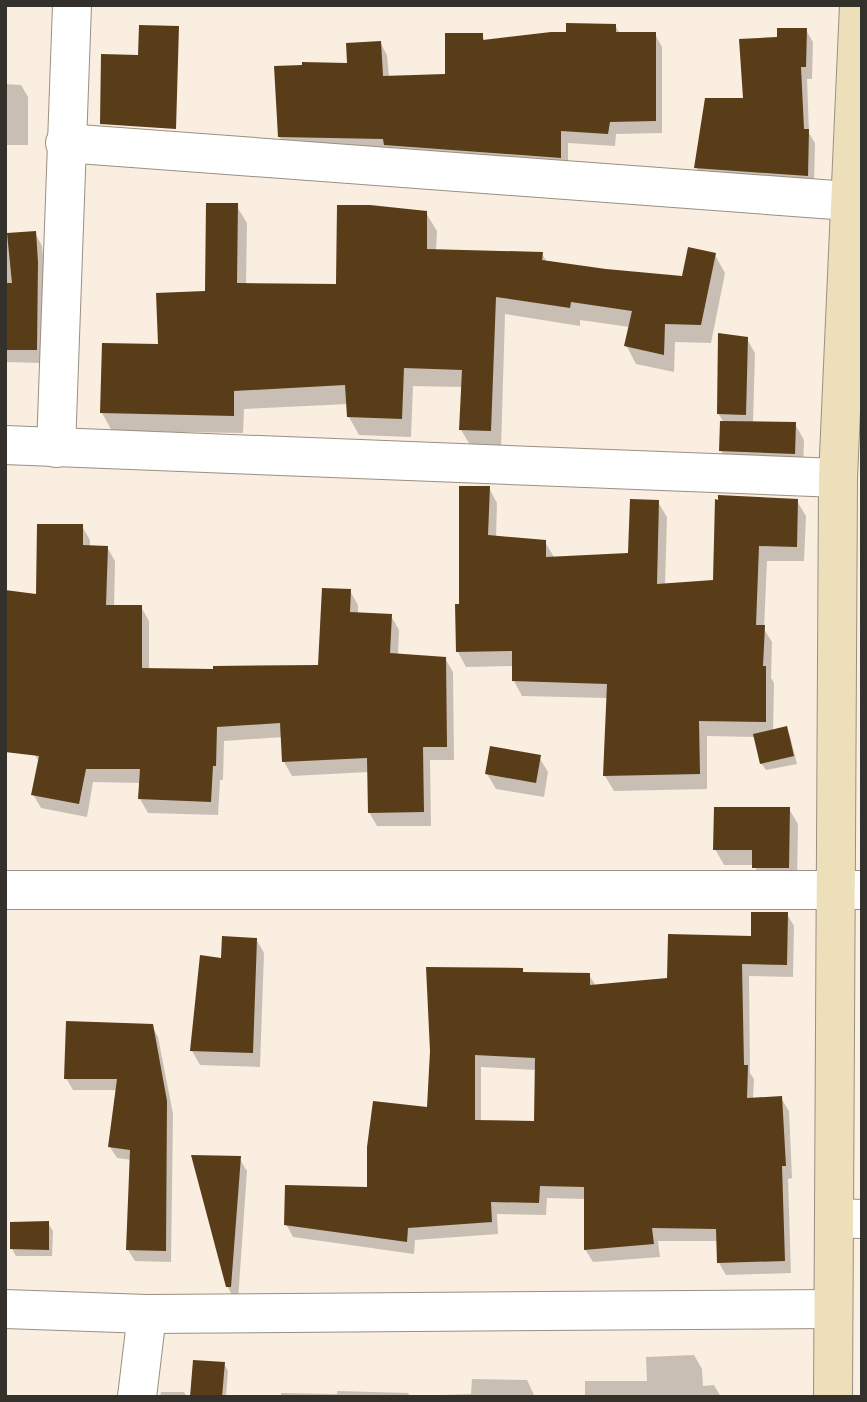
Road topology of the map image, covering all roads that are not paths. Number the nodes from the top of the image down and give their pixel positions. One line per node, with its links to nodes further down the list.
1 (72, 5): 3 (street)
2 (859, 5): 4 (street)
3 (65, 143): 4 (street); 6 (street)
4 (857, 202): 7 (street)
5 (5, 445): 6 (street)
6 (56, 448): 7 (street)
7 (838, 478): 8 (street)
8 (850, 535): 10 (street)
9 (5, 890): 10 (street)
10 (849, 890): 11 (street)
11 (848, 1219): 13 (street)
12 (5, 1309): 14 (street)
13 (832, 1309): 14 (street); 16 (street)
14 (147, 1314): 15 (street)
15 (137, 1397)
16 (832, 1397)

